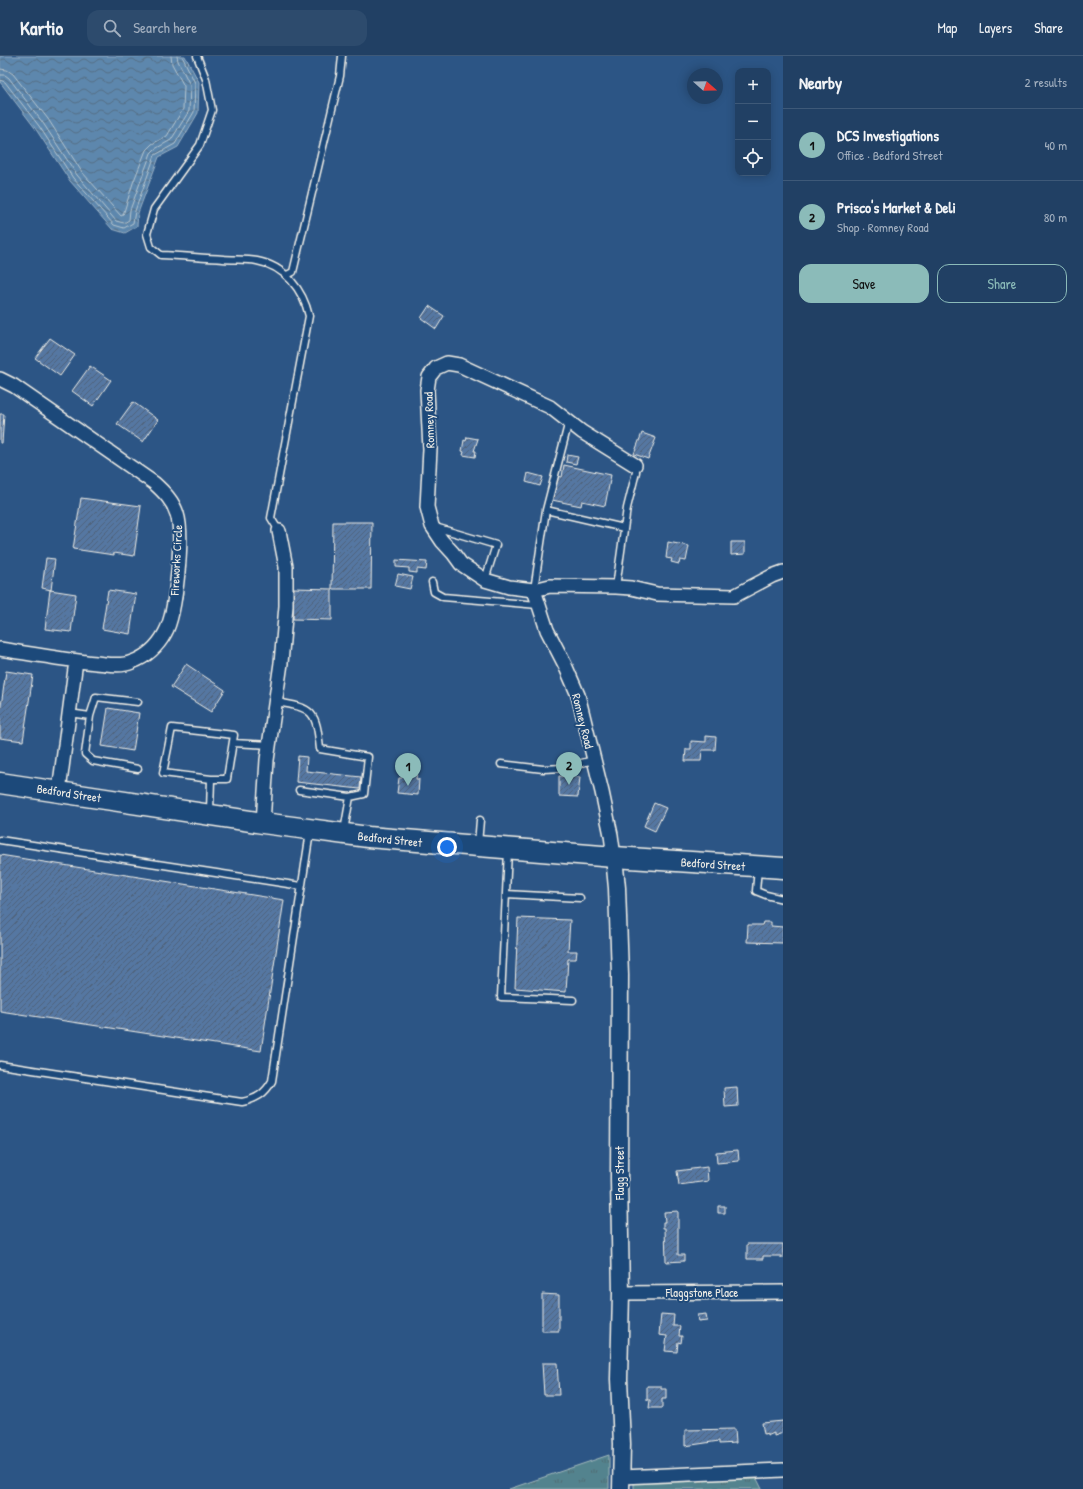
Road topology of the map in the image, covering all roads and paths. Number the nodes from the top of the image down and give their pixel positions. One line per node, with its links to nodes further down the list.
1 (197, 56): 3 (lane)
2 (342, 56): 3 (lane)
3 (287, 275): 10 (lane)
4 (0, 379): 18 (street, Fireworks Circle)
5 (568, 421): 6 (street, Romney Road); 7 (lane); 8 (street, Romney Road)
6 (635, 464): 9 (lane)
7 (546, 510): 9 (lane); 15 (lane)
8 (432, 526): 12 (street, Romney Road); 12 (lane)
9 (624, 528): 14 (lane)
10 (279, 531): 20 (street)
11 (783, 572): 14 (street, Romney Road)
12 (485, 580): 15 (street, Romney Road)
13 (432, 582): 16 (lane)
14 (616, 587): 15 (street, Romney Road)
15 (534, 590): 16 (street, Romney Road)
16 (538, 605): 25 (street, Romney Road)
17 (0, 649): 18 (street, Fireworks Circle)
18 (76, 661): 21 (street)
19 (138, 702): 22 (lane)
20 (276, 702): 24 (street); 32 (lane)
21 (69, 713): 22 (lane); 31 (street)
22 (90, 716): 27 (lane)
23 (233, 743): 24 (lane); 28 (lane); 28 (lane)
24 (270, 745): 35 (street)
25 (593, 760): 26 (lane); 41 (street, Romney Road)
26 (501, 764)
27 (138, 769)
28 (211, 779): 33 (lane)
29 (0, 783): 31 (main road, Bedford Street)
30 (299, 790): 32 (lane)
31 (59, 791): 33 (main road, Bedford Street)
32 (350, 797): 37 (lane)
33 (209, 815): 35 (main road, Bedford Street)
34 (480, 820): 39 (lane)
35 (263, 823): 36 (main road, Bedford Street)
36 (311, 830): 37 (main road, Bedford Street); 44 (lane)
37 (344, 834): 39 (main road, Bedford Street)
38 (0, 840): 44 (lane)
39 (478, 847): 40 (main road, Bedford Street)
40 (508, 849): 41 (main road, Bedford Street); 45 (lane)
41 (614, 857): 42 (main road, Bedford Street); 51 (street, Flagg Street)
42 (758, 867): 43 (main road, Bedford Street); 47 (lane)
43 (783, 868)
44 (301, 886): 49 (lane)
45 (506, 894): 46 (lane); 48 (lane)
46 (580, 898)
47 (783, 899)
48 (573, 1000)
49 (0, 1065)
50 (783, 1292): 51 (street, Flaggstone Place)
51 (620, 1293): 53 (street, Flagg Street)
52 (783, 1470): 53 (street)
53 (621, 1483)

